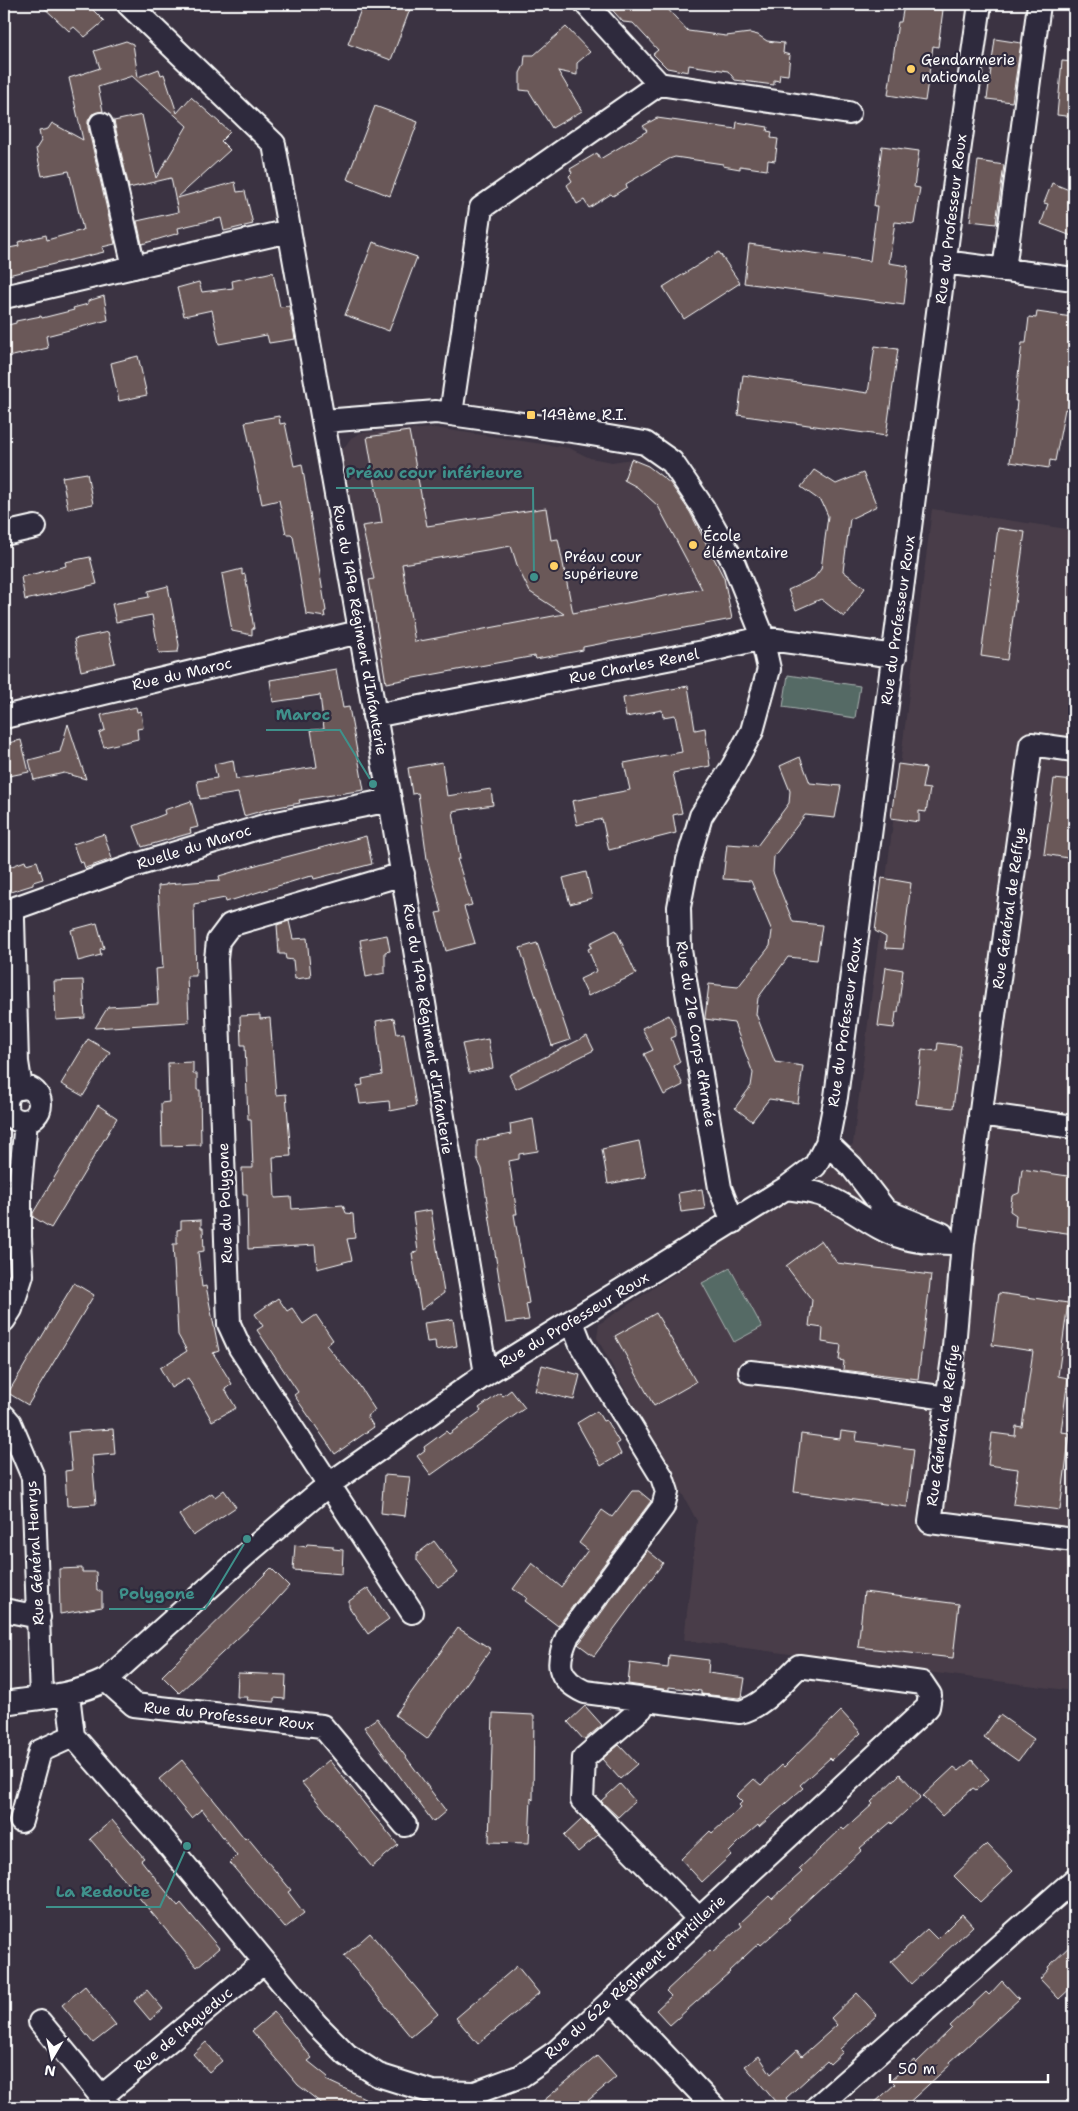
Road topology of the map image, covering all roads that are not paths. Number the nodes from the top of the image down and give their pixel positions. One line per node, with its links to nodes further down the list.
1 (128, 4): 8 (street, Rue du 149e Régiment d'Infanterie)
2 (586, 4): 5 (street)
3 (980, 4): 9 (street, Rue du Professeur Roux)
4 (1038, 4): 11 (street)
5 (659, 84): 6 (street); 14 (street)
6 (849, 113)
7 (101, 124): 10 (street)
8 (290, 231): 10 (street); 15 (street, Rue du 149e Régiment d'Infanterie)
9 (944, 262): 11 (street); 20 (street, Rue du Professeur Roux)
10 (134, 266): 13 (street)
11 (1004, 270): 12 (street)
12 (1074, 279)
13 (4, 297)
14 (451, 414): 15 (street, Rue du 21e Corps d'Armée); 19 (street, Rue du 21e Corps d'Armée)
15 (324, 421): 18 (street, Rue du 149e Régiment d'Infanterie)
16 (34, 528): 17 (street)
17 (4, 534)
18 (360, 632): 21 (street, Rue du 149e Régiment d'Infanterie); 22 (street, Rue du Maroc)
19 (762, 638): 20 (street, Rue Charles Renel); 21 (street, Rue Charles Renel); 31 (street, Rue du 21e Corps d'Armée)
20 (895, 656): 29 (street, Rue du Professeur Roux)
21 (374, 716): 24 (street, Rue du 149e Régiment d'Infanterie)
22 (4, 717)
23 (1074, 750): 27 (street, Rue Général de Reffye)
24 (390, 800): 25 (street, Rue du 149e Régiment d'Infanterie); 26 (street, Ruelle du Maroc)
25 (403, 874): 36 (street, Rue du 149e Régiment d'Infanterie); 39 (street, Rue du Polygone)
26 (7, 910): 33 (street)
27 (980, 1114): 28 (street); 32 (street, Rue Général de Reffye)
28 (1074, 1127)
29 (826, 1143): 30 (street, Rue du Professeur Roux); 32 (street)
30 (786, 1188): 31 (street, Rue du Professeur Roux); 32 (street)
31 (733, 1222): 34 (street, Rue du Professeur Roux)
32 (963, 1243): 37 (street, Rue Général de Reffye)
33 (4, 1320)
34 (572, 1322): 36 (street, Rue du Professeur Roux); 47 (street)
35 (750, 1372): 37 (street)
36 (486, 1374): 39 (street, Rue du Professeur Roux)
37 (947, 1398): 40 (street, Rue Général de Reffye)
38 (4, 1416): 43 (street, Rue Général Henrys)
39 (328, 1485): 42 (street, Rue du Polygone); 44 (street, Rue du Professeur Roux)
40 (1074, 1540)
41 (4, 1610): 43 (street)
42 (412, 1612)
43 (39, 1617): 46 (street, Rue Général Henrys)
44 (106, 1680): 45 (street, Rue du Professeur Roux); 51 (street, Rue du Professeur Roux)
45 (68, 1694): 46 (street, Rue du Professeur Roux); 49 (street)
46 (41, 1698): 48 (street, Rue du Professeur Roux)
47 (645, 1700): 53 (street); 53 (street, Rue du 62e Régiment d'Artillerie)
48 (4, 1703)
49 (74, 1736): 50 (street); 54 (street, Rue du 62e Régiment d'Artillerie)
50 (20, 1821)
51 (405, 1825)
52 (1074, 1880): 59 (street)
53 (699, 1919): 55 (street, Rue du 62e Régiment d'Artillerie)
54 (264, 1962): 55 (street, Rue du 62e Régiment d'Artillerie); 57 (street, Rue de l'Aqueduc)
55 (612, 2000): 58 (street)
56 (40, 2022): 57 (street)
57 (106, 2102)
58 (714, 2107)
59 (817, 2107)

